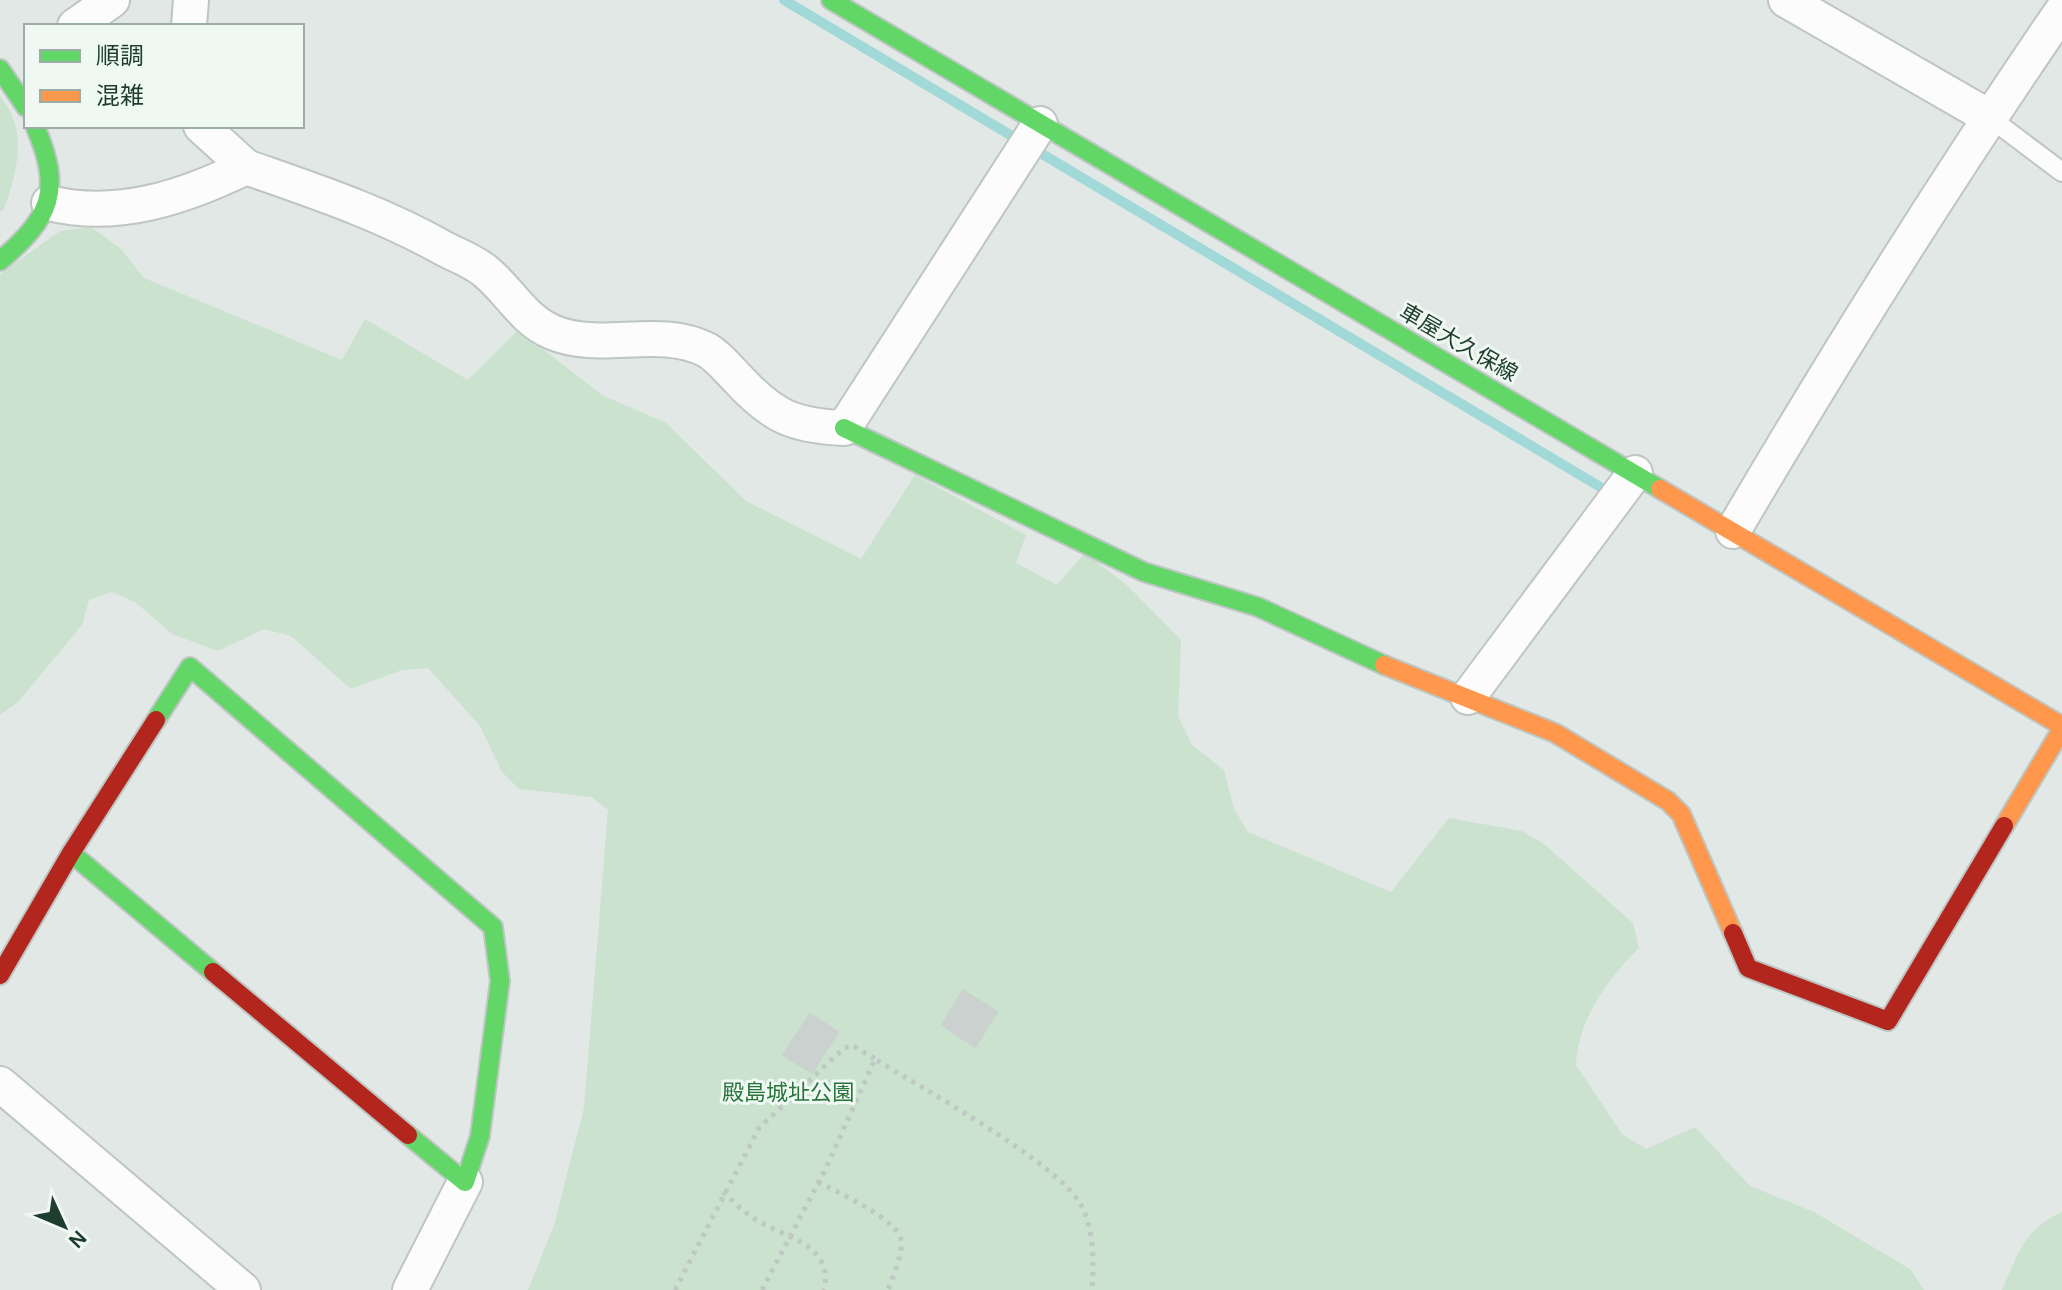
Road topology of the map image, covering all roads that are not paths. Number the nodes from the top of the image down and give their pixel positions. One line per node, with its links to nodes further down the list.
1 (112, 0): 6 (street)
2 (191, 0): 7 (street)
3 (831, 0): 11 (street, 車屋大久保線)
4 (1786, 0): 8 (street)
5 (2062, 11): 8 (street)
6 (78, 24)
7 (189, 24)
8 (1989, 117): 13 (lane); 18 (street)
9 (36, 128): 14 (street)
10 (203, 128): 12 (street)
11 (1029, 140): 16 (street); 17 (street, 車屋大久保線)
12 (246, 167): 14 (street); 16 (street)
13 (2062, 172)
14 (49, 203): 15 (street)
15 (0, 261)
16 (844, 428): 19 (street)
17 (1635, 473): 18 (street, 車屋大久保線); 19 (street)
18 (1733, 531): 20 (street, 車屋大久保線)
19 (1468, 697): 20 (street)
20 (2062, 727)
21 (71, 853): 22 (street); 24 (street); 24 (street)
22 (0, 975)
23 (0, 1084): 25 (street)
24 (465, 1182): 26 (street)
25 (243, 1290)
26 (410, 1290)

